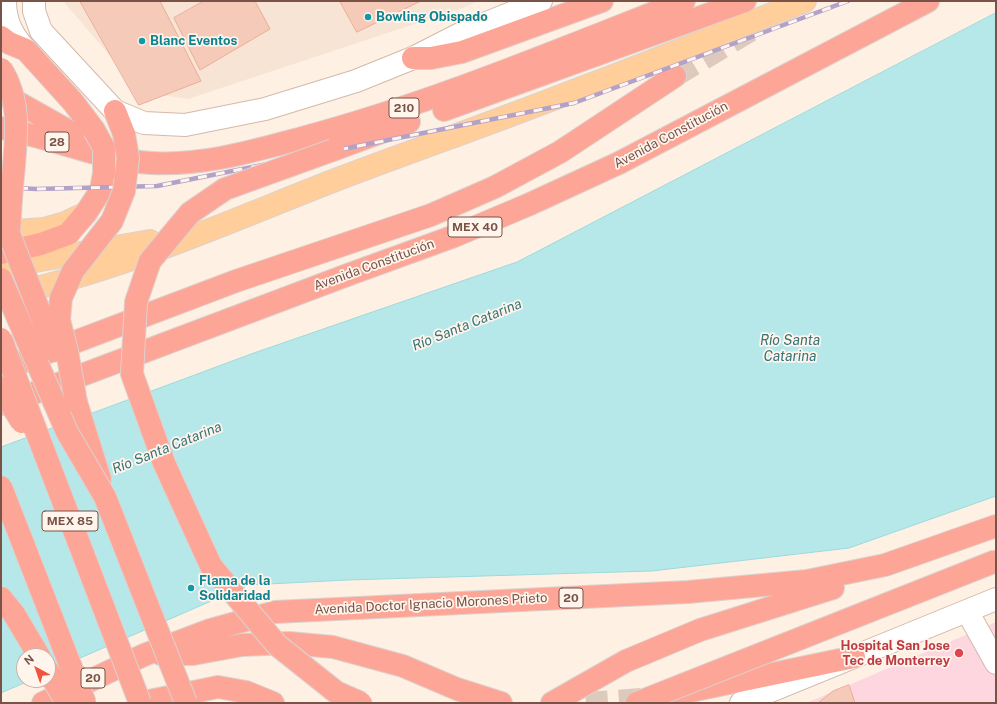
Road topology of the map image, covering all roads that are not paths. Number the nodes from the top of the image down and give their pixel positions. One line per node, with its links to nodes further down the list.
1 (6, 1): 10 (street)
2 (34, 1): 15 (street)
3 (541, 1): 11 (street)
4 (602, 1): 11 (highway)
5 (684, 1): 17 (highway, 210)
6 (745, 1): 56 (highway, bridge)
7 (805, 1): 19 (main road)
8 (928, 1): 22 (highway, Avenida Constitución / MEX 40)
9 (1, 37): 10 (highway)
10 (26, 50): 17 (highway, bridge)
11 (413, 58): 15 (street)
12 (1, 69): 20 (highway, bridge)
13 (675, 76): 18 (highway, MEX 40)
14 (1, 93): 17 (highway)
15 (115, 111): 30 (highway, bridge)
16 (1, 128): 17 (highway, 28)
17 (108, 165): 20 (highway)
18 (431, 215): 22 (highway); 24 (highway, MEX 40)
19 (209, 230): 21 (main road); 26 (main road)
20 (3, 235): 30 (highway, bridge)
21 (1, 267)
22 (350, 274): 25 (highway, Avenida Constitución / MEX 40)
23 (1, 279): 34 (highway, MEX 85, bridge)
24 (236, 281): 25 (highway); 28 (highway, MEX 40)
25 (326, 283): 31 (highway, Avenida Constitución / MEX 40)
26 (1, 296)
27 (1, 339): 32 (highway, MEX 85, bridge)
28 (1, 370)
29 (1, 388): 32 (highway, bridge)
30 (76, 402): 34 (highway, bridge)
31 (1, 405)
32 (40, 444): 53 (highway, MEX 85, bridge)
33 (1, 488): 39 (highway, bridge)
34 (105, 497): 54 (highway, MEX 85, bridge)
35 (1, 516): 39 (main road, bridge)
36 (996, 526): 38 (highway, Avenida Doctor Ignacio Morones Prieto / 20)
37 (996, 561): 59 (highway, bridge)
38 (885, 565): 45 (highway, Avenida Doctor Ignacio Morones Prieto / 20); 58 (highway)
39 (34, 573): 52 (highway, bridge)
40 (1, 598): 43 (highway)
41 (996, 598): 42 (street)
42 (967, 611): 44 (street); 46 (street)
43 (34, 648)
44 (993, 650)
45 (144, 655): 50 (highway, Avenida Doctor Ignacio Morones Prieto / 20); 57 (highway, 20)
46 (854, 656): 47 (street); 49 (highway)
47 (798, 680): 60 (street); 61 (street)
48 (56, 684): 51 (highway, bridge)
49 (661, 697)
50 (43, 703)
51 (67, 703)
52 (86, 703)
53 (139, 703): 55 (highway)
54 (186, 703)
55 (273, 703)
56 (361, 703)
57 (502, 703)
58 (552, 703)
59 (637, 703)
60 (741, 703)
61 (789, 703)

